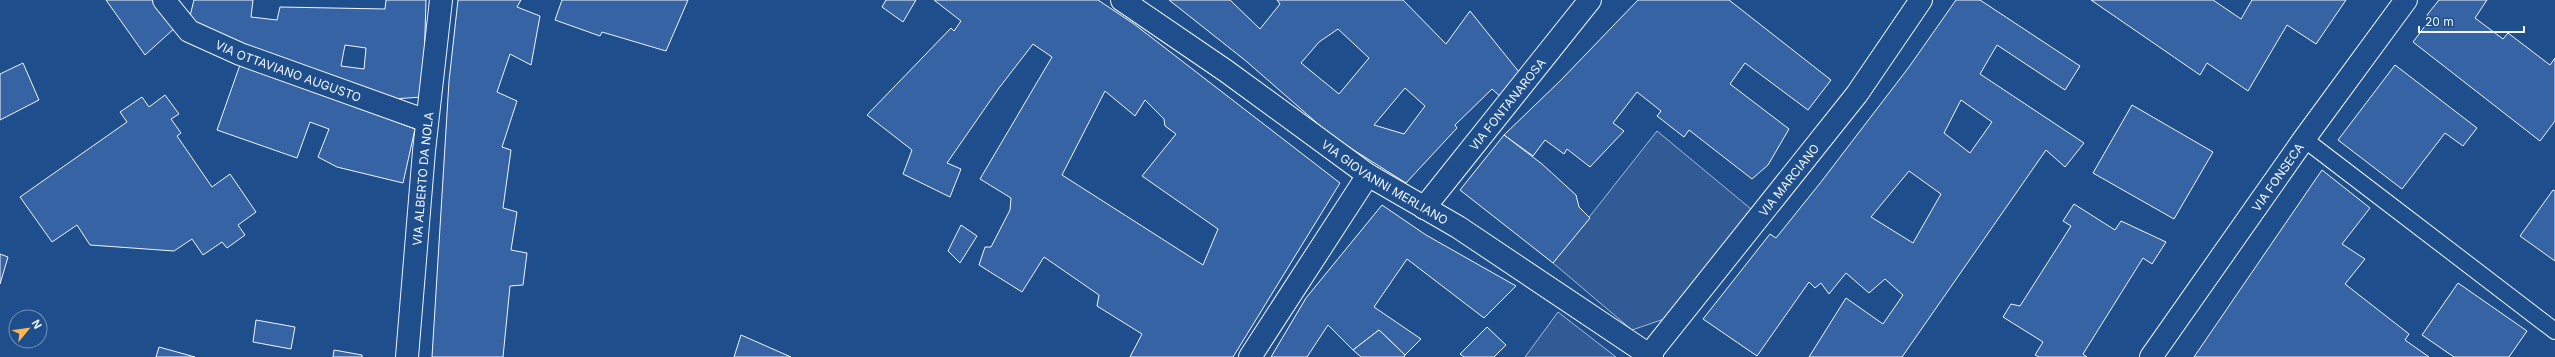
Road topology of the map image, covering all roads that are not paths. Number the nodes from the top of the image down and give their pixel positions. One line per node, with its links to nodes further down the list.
1 (164, 0): 7 (street, VIA OTTAVIANO AUGUSTO)
2 (441, 0): 7 (street, VIA ALBERTO DA NOLA)
3 (1590, 0): 10 (street, VIA FONTANAROSA)
4 (1921, 0): 12 (street, VIA MARCIANO)
5 (2406, 0): 8 (street, VIA FONSECA)
6 (1134, 3): 9 (street, VIA GIOVANNI MERLIANO)
7 (427, 121): 13 (street, VIA ALBERTO DA NOLA)
8 (2304, 139): 11 (lane); 15 (street, VIA FONSECA)
9 (1368, 175): 10 (street, VIA GIOVANNI MERLIANO); 14 (street)
10 (1424, 208): 12 (street, VIA GIOVANNI MERLIANO)
11 (2555, 331)
12 (1650, 356)
13 (407, 357)
14 (1250, 357)
15 (2151, 357)

